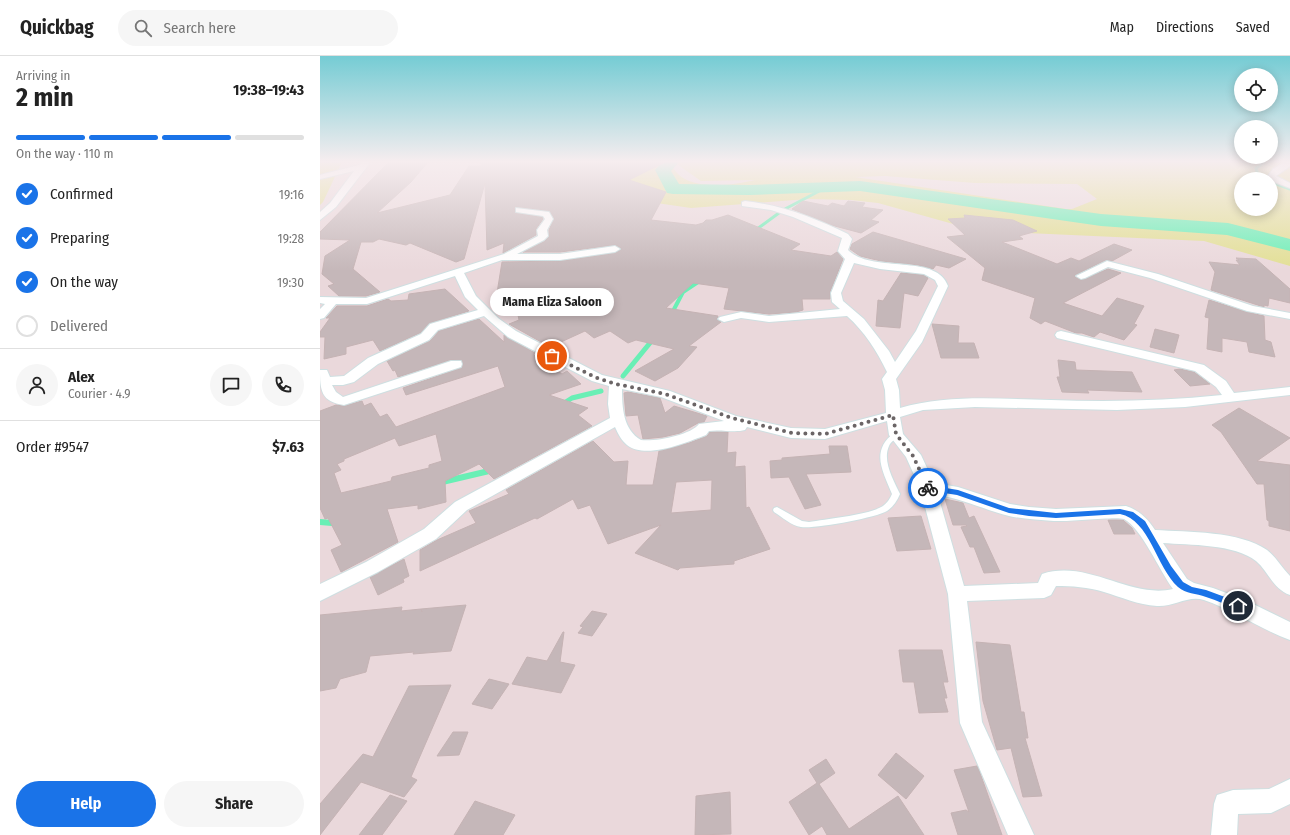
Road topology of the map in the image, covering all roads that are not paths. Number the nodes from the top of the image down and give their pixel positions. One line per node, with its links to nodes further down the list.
1 (336, 198): 4 (street)
2 (745, 204): 7 (street)
3 (519, 210): 6 (street)
4 (320, 217)
5 (615, 249): 6 (street)
6 (501, 257): 8 (street)
7 (851, 257): 13 (street); 20 (street)
8 (457, 272): 11 (street); 12 (street)
9 (1081, 276): 15 (street)
10 (320, 300): 11 (street)
11 (333, 301): 14 (street)
12 (485, 312): 19 (street); 21 (street)
13 (850, 312): 16 (street); 20 (street)
14 (320, 316)
15 (1290, 316)
16 (724, 319)
17 (1061, 335): 23 (street)
18 (456, 364): 19 (street)
19 (321, 372)
20 (894, 372): 24 (street)
21 (616, 384): 25 (street); 26 (street)
22 (1290, 391): 23 (street)
23 (1230, 397): 24 (street)
24 (893, 415): 26 (street); 27 (street)
25 (617, 420): 26 (street); 33 (street)
26 (766, 428)
27 (896, 434): 28 (street); 29 (lane)
28 (928, 488): 30 (street); 34 (street)
29 (777, 510)
30 (1150, 536): 31 (street); 32 (street)
31 (1290, 587)
32 (1190, 590): 34 (street); 35 (street)
33 (320, 593)
34 (957, 594): 37 (street)
35 (1290, 632)
36 (1290, 791): 38 (street)
37 (1022, 835)
38 (1224, 835)

